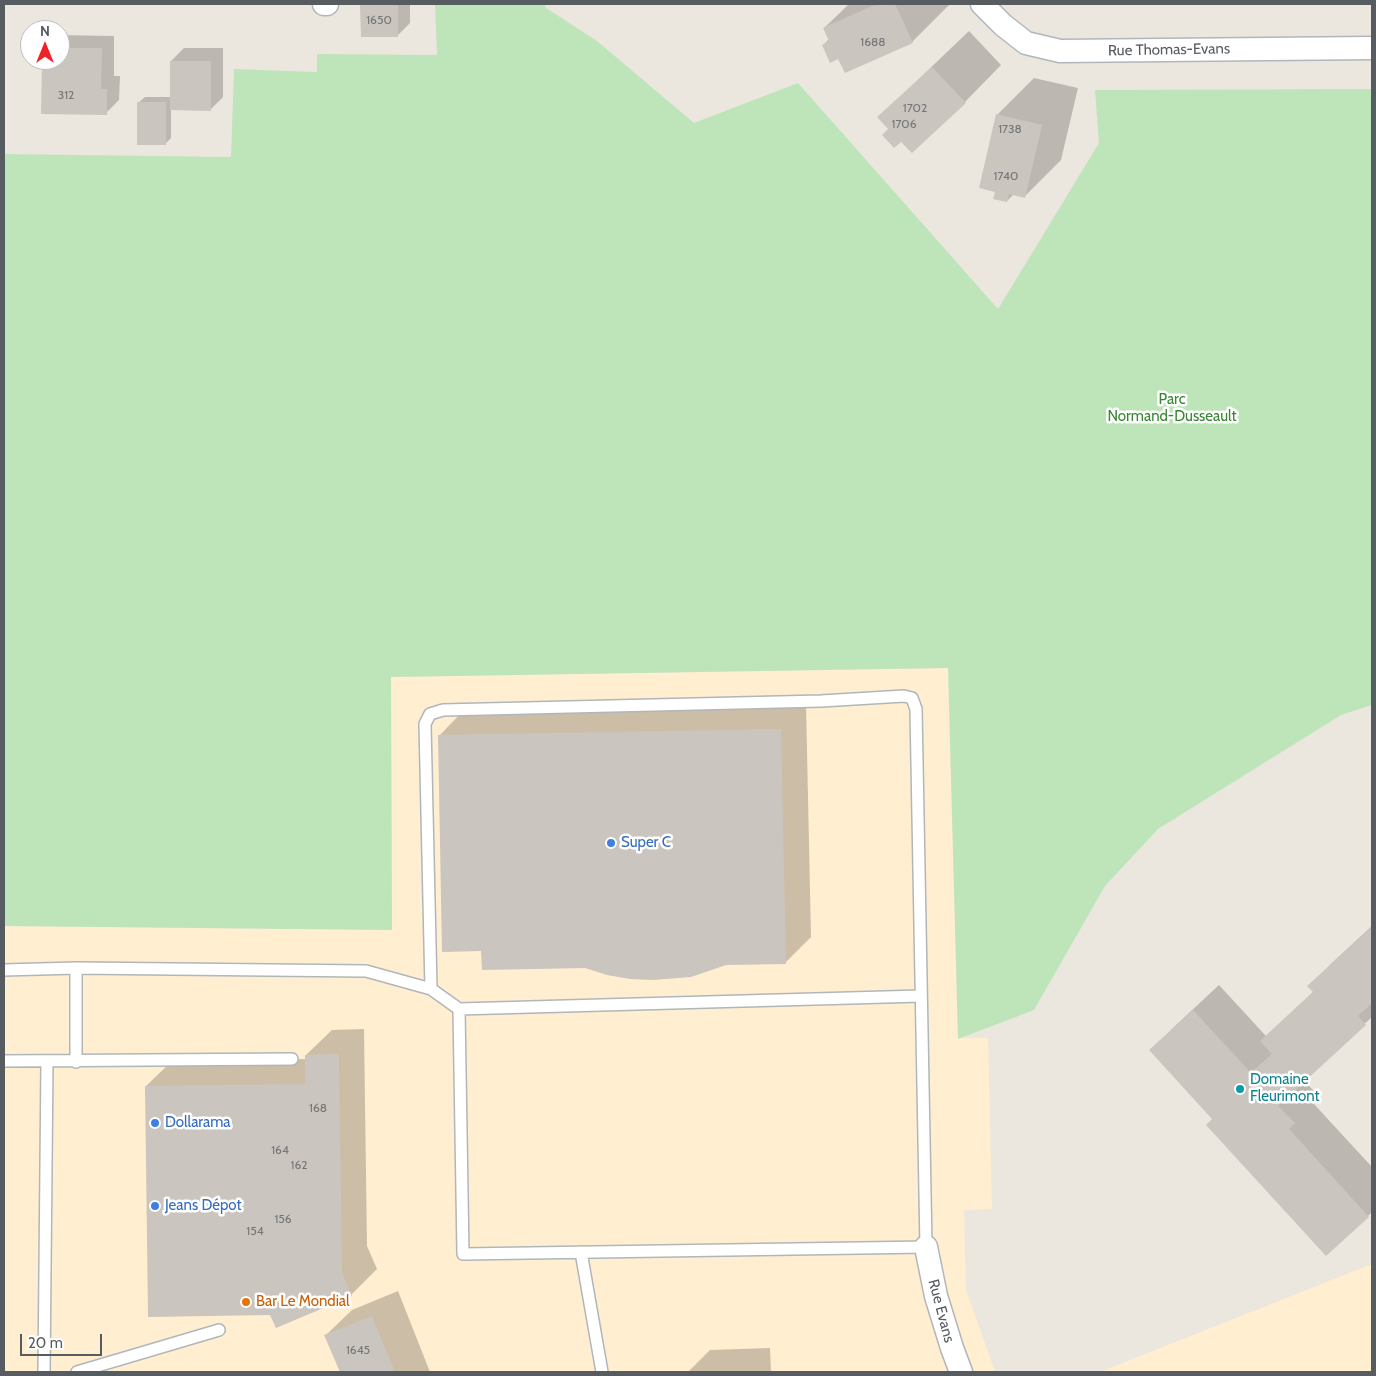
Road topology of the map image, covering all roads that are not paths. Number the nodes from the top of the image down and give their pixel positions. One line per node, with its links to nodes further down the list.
1 (982, 4): 2 (street, Rue Thomas-Evans)
2 (1372, 48)
3 (76, 968): 4 (lane); 5 (lane); 11 (lane)
4 (4, 970)
5 (431, 989): 6 (lane); 7 (lane)
6 (921, 996): 7 (lane); 12 (lane)
7 (459, 1009): 13 (lane)
8 (292, 1059): 11 (lane)
9 (4, 1062): 10 (lane)
10 (47, 1062): 11 (lane); 16 (lane)
11 (76, 1062)
12 (926, 1248): 13 (lane); 19 (street, Rue Evans)
13 (581, 1252): 18 (lane)
14 (219, 1330): 15 (lane)
15 (112, 1367): 17 (lane)
16 (44, 1372)
17 (77, 1372)
18 (602, 1372)
19 (962, 1372)

